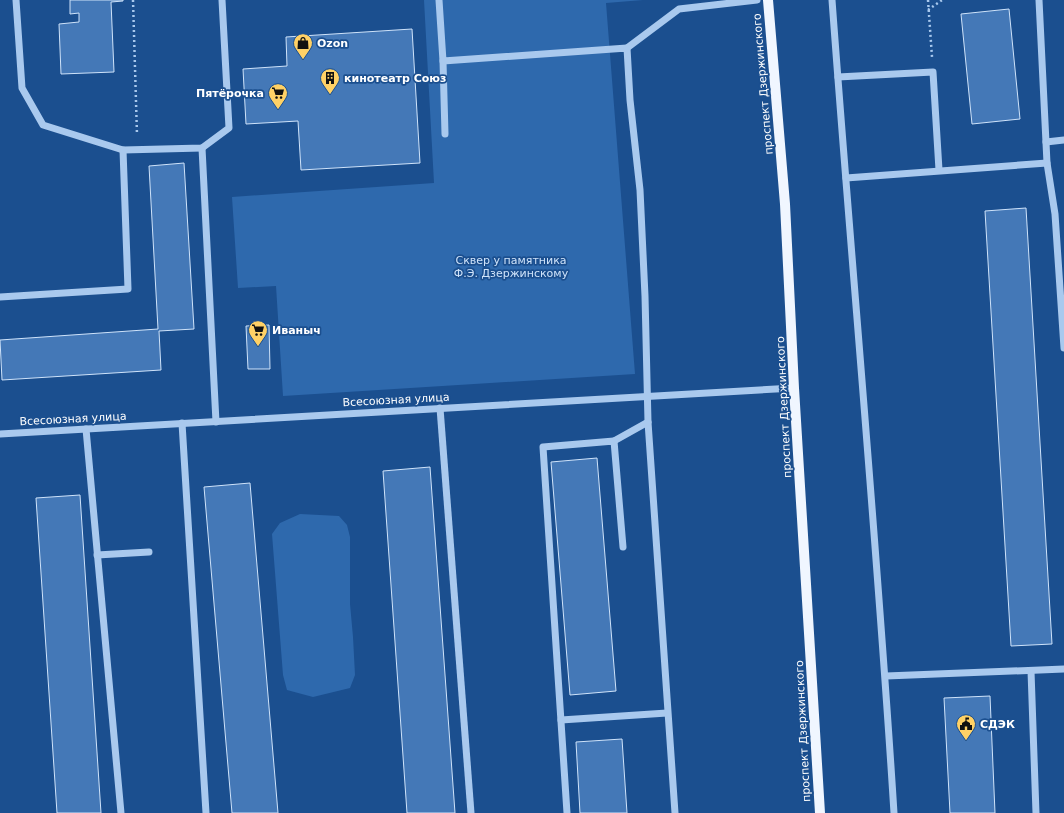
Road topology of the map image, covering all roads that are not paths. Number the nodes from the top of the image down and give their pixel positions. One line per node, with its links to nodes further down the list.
1 (16, 0): 15 (street)
2 (222, 0): 14 (street)
3 (439, 0): 9 (street)
4 (757, 0): 8 (street)
5 (768, 0): 21 (main road, проспект Дзержинского)
6 (832, 0): 10 (street)
7 (1039, 0): 13 (street)
8 (627, 48): 9 (street); 22 (street)
9 (442, 61): 11 (street)
10 (838, 77): 17 (street); 18 (street)
11 (444, 134)
12 (1064, 140): 13 (street)
13 (1046, 142): 16 (street)
14 (202, 148): 15 (street); 24 (street)
15 (123, 150): 19 (street)
16 (1047, 163): 17 (street); 20 (street)
17 (939, 170): 18 (street)
18 (846, 178): 35 (street)
19 (0, 297)
20 (1064, 348)
21 (794, 388): 22 (street, Всесоюзная улица); 43 (main road, проспект Дзержинского)
22 (648, 396): 23 (street, Всесоюзная улица); 25 (street)
23 (440, 408): 24 (street, Всесоюзная улица); 40 (street)
24 (216, 422): 26 (street, Всесоюзная улица)
25 (648, 422): 29 (street); 36 (street)
26 (182, 423): 27 (street, Всесоюзная улица); 39 (street)
27 (86, 429): 28 (street, Всесоюзная улица); 32 (street)
28 (0, 434)
29 (614, 441): 30 (street); 37 (street)
30 (623, 547)
31 (149, 552): 32 (street)
32 (97, 555): 38 (street)
33 (1064, 669): 34 (street)
34 (1031, 670): 35 (street); 45 (street)
35 (886, 676): 44 (street)
36 (668, 712): 37 (street); 42 (street)
37 (561, 720): 41 (street)
38 (122, 813)
39 (206, 813)
40 (471, 813)
41 (567, 813)
42 (675, 813)
43 (820, 813)
44 (894, 813)
45 (1036, 813)

